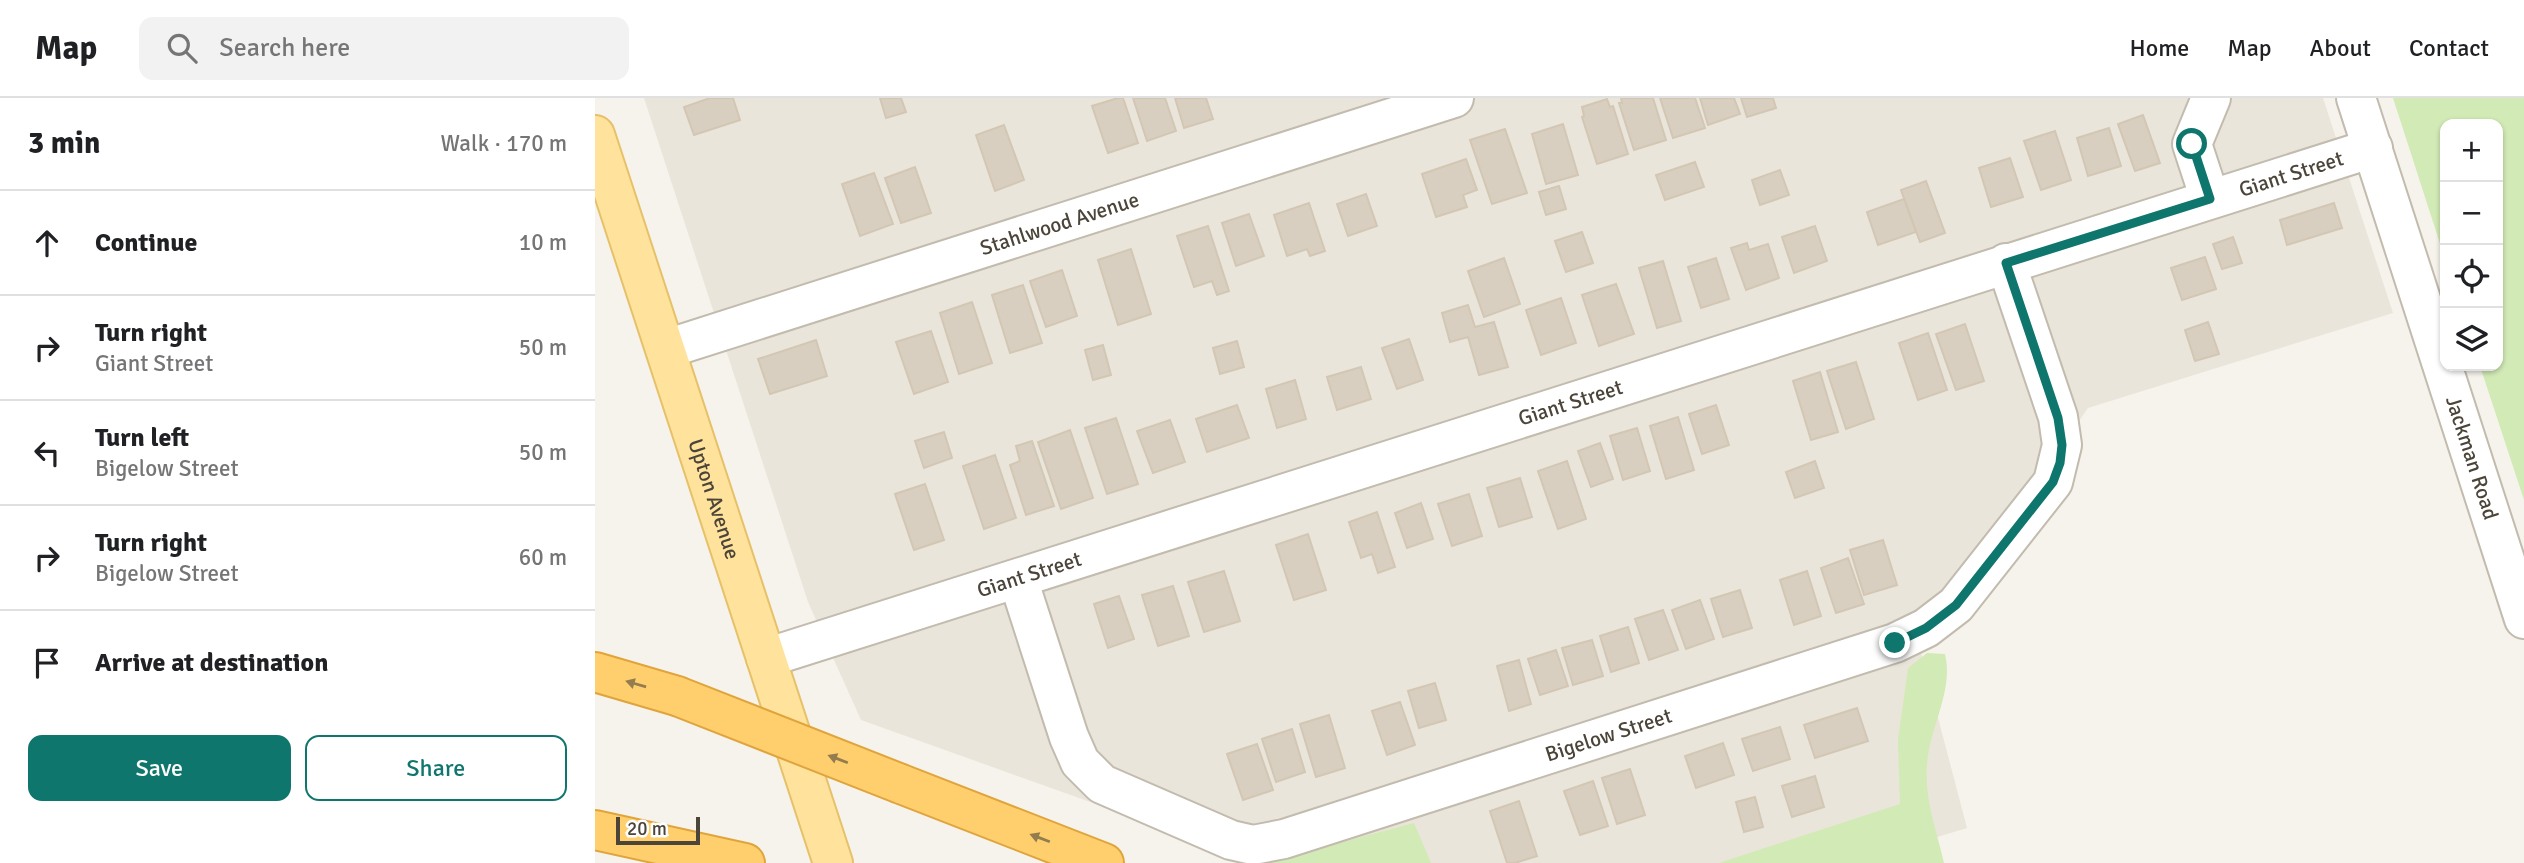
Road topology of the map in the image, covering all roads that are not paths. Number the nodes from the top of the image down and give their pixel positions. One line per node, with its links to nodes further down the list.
1 (1454, 98): 8 (street, Stahlwood Avenue)
2 (2211, 98): 6 (street)
3 (2356, 98): 5 (street, Jackman Road)
4 (595, 135): 8 (main road, Upton Avenue)
5 (2373, 148): 6 (street, Giant Street); 10 (street, Jackman Road)
6 (2210, 199): 7 (street, Giant Street)
7 (2006, 263): 9 (street, Giant Street); 9 (street, Bigelow Street)
8 (666, 349): 11 (main road, Upton Avenue)
9 (1018, 579): 11 (street, Giant Street)
10 (2524, 619)
11 (766, 658): 15 (main road, Upton Avenue)
12 (595, 672): 16 (highway, one-way to 12, bridge)
13 (595, 830): 14 (highway)
14 (735, 861)
15 (833, 863)
16 (1104, 863)

